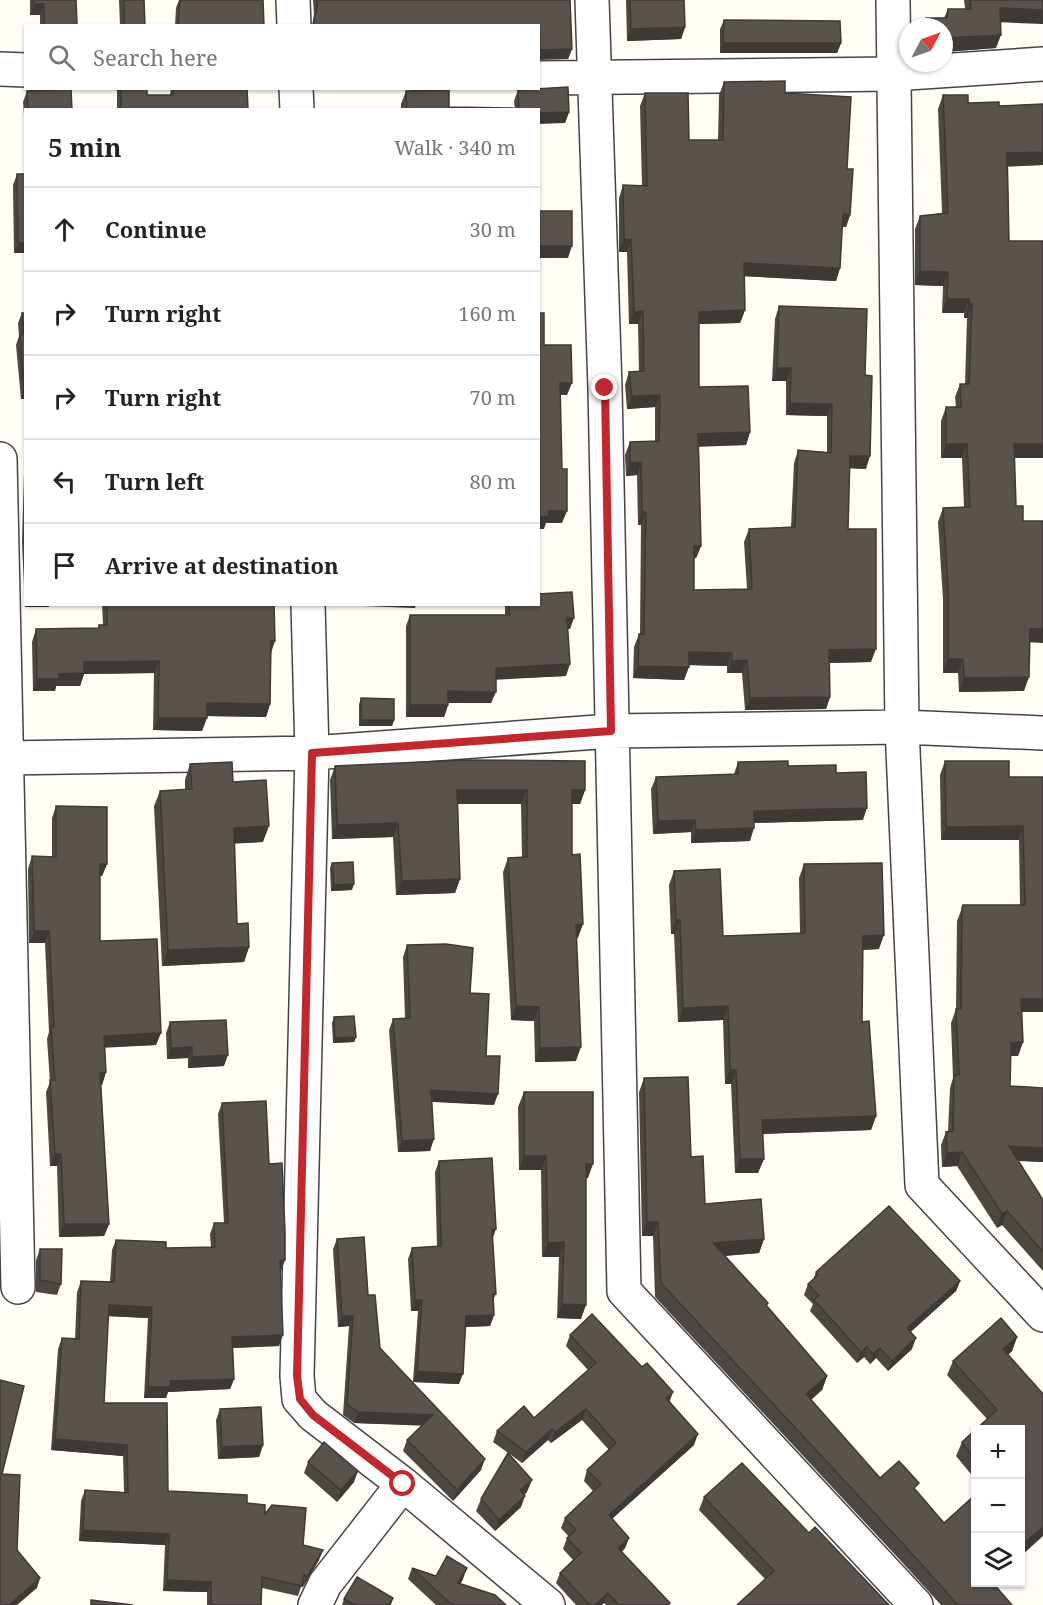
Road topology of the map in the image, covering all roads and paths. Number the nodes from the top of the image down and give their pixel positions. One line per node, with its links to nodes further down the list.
1 (293, 0): 4 (street)
2 (592, 0): 10 (street)
3 (893, 0): 8 (street)
4 (294, 24)
5 (1043, 64): 8 (street)
6 (0, 69): 7 (street)
7 (24, 70)
8 (893, 74): 10 (street); 15 (street)
9 (540, 78): 10 (street)
10 (594, 78): 16 (street)
11 (296, 90): 12 (street)
12 (297, 108)
13 (0, 459): 19 (street)
14 (308, 606): 18 (street)
15 (902, 727): 16 (street); 17 (street); 21 (street)
16 (611, 731): 18 (street); 25 (street)
17 (1043, 733)
18 (312, 753): 19 (street); 22 (street)
19 (5, 758): 20 (street)
20 (18, 1287)
21 (1043, 1315)
22 (403, 1484): 23 (street); 24 (street)
23 (315, 1605)
24 (548, 1605)
25 (916, 1605)

